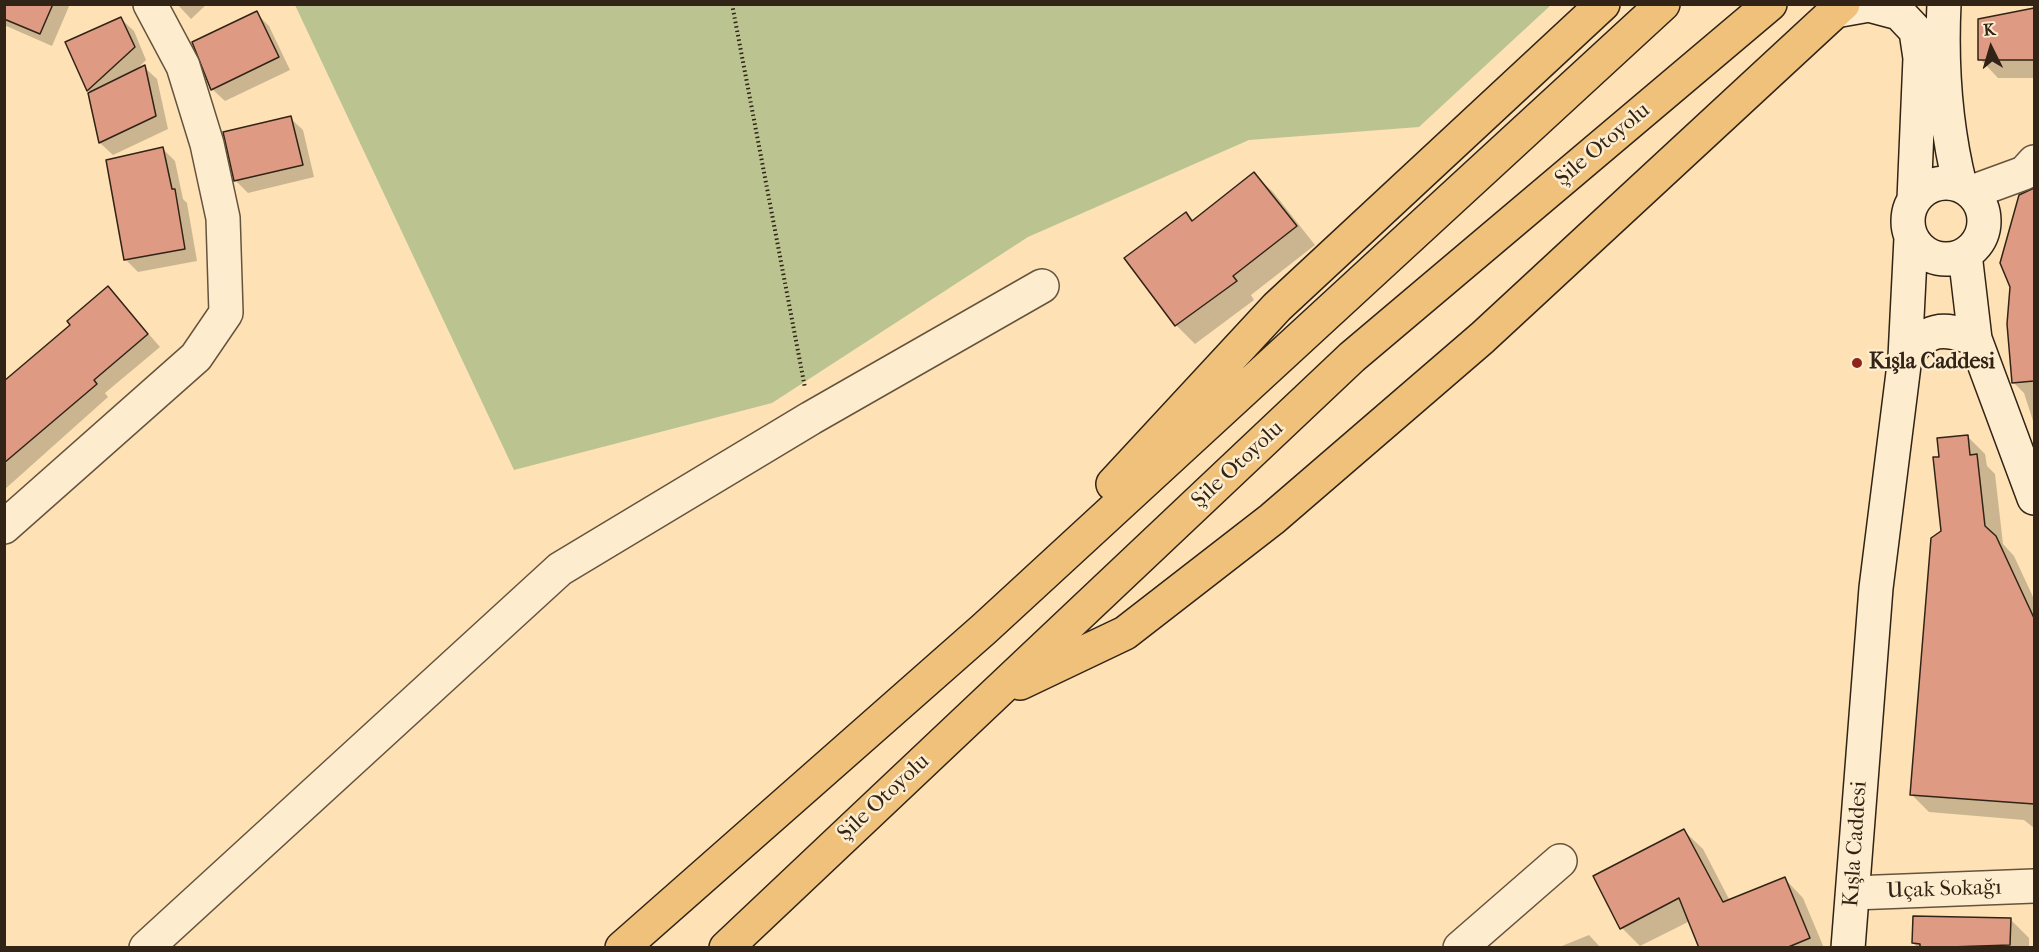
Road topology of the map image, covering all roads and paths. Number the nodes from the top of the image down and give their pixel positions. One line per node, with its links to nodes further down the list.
1 (150, 4): 18 (street)
2 (732, 4): 16 (path)
3 (1603, 4): 19 (highway)
4 (1663, 4): 19 (highway)
5 (1770, 4): 20 (highway, Şile Otoyolu)
6 (1944, 4): 9 (street)
7 (1839, 8): 10 (street); 20 (highway)
8 (2031, 170): 9 (street)
9 (1966, 189): 10 (street); 12 (street)
10 (1914, 200): 11 (street)
11 (1911, 238): 12 (street); 15 (street, Kışla Caddesi)
12 (1965, 254): 14 (street)
13 (1042, 286): 16 (street)
14 (1976, 339): 15 (street); 17 (street)
15 (1905, 357): 23 (street, Kışla Caddesi)
16 (811, 418): 24 (street)
17 (2034, 498)
18 (4, 527)
19 (984, 629): 25 (highway)
20 (993, 695): 26 (highway, Şile Otoyolu)
21 (1560, 861): 27 (street)
22 (2034, 886): 23 (street, Uçak Sokağı)
23 (1853, 893): 28 (street, Kışla Caddesi)
24 (146, 948)
25 (622, 948)
26 (726, 948)
27 (1460, 948)
28 (1848, 948)

